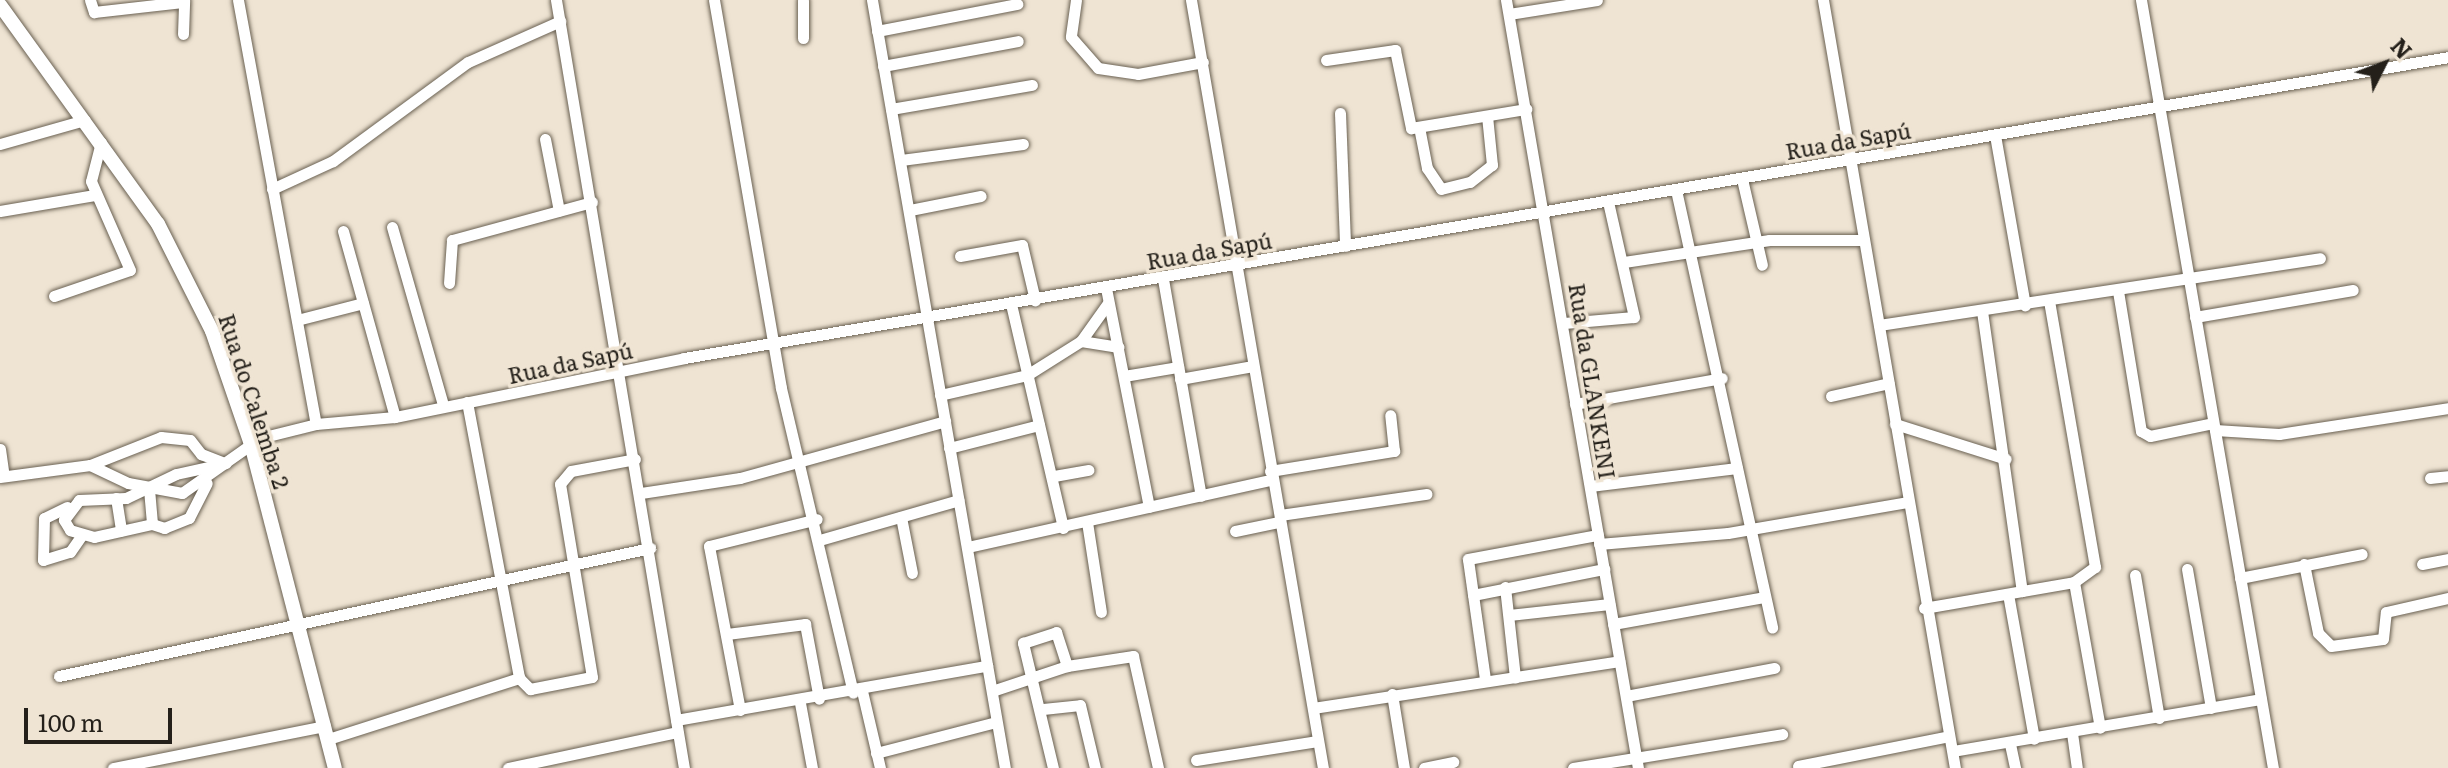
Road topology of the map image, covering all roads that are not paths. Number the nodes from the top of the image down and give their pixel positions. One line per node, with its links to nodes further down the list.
1 (90, 0): 12 (street)
2 (238, 0): 42 (street)
3 (714, 0): 83 (street)
4 (803, 0): 20 (street)
5 (872, 0): 18 (street)
6 (1076, 0): 24 (street)
7 (1191, 0): 24 (street)
8 (1506, 0): 16 (street, Rua da GLANKENI)
9 (1597, 0): 16 (street)
10 (1823, 0): 40 (street)
11 (2141, 0): 27 (street)
12 (183, 1): 19 (street)
13 (559, 1): 17 (street)
14 (1017, 4): 18 (street)
15 (0, 5): 32 (main road, Rua do Calemba 2)
16 (1509, 14): 29 (street, Rua da GLANKENI)
17 (560, 21): 42 (street); 46 (street)
18 (877, 31): 25 (street)
19 (183, 34)
20 (803, 38)
21 (1018, 41): 25 (street)
22 (2448, 57): 27 (street, Rua da Sapú)
23 (1326, 60): 33 (street)
24 (1203, 62): 61 (street)
25 (883, 66): 28 (street)
26 (1032, 85): 28 (street)
27 (2159, 107): 34 (street, Rua da Sapú); 64 (street)
28 (891, 109): 39 (street)
29 (1526, 109): 31 (street); 51 (street, Rua da GLANKENI)
30 (1340, 113): 56 (street)
31 (1487, 116): 33 (street); 33 (street)
32 (85, 120): 36 (main road, Rua do Calemba 2); 37 (street)
33 (1419, 127)
34 (1995, 135): 40 (street, Rua da Sapú); 75 (street)
35 (545, 139): 50 (street)
36 (101, 142): 44 (street); 105 (main road, Rua do Calemba 2)
37 (0, 144)
38 (1023, 144): 39 (street)
39 (901, 160): 48 (street)
40 (1850, 160): 41 (street, Rua da Sapú); 54 (street)
41 (1742, 179): 43 (street, Rua da Sapú); 55 (street)
42 (272, 189): 79 (street)
43 (1676, 190): 47 (street, Rua da Sapú); 57 (street)
44 (95, 195): 49 (street); 69 (street)
45 (981, 196): 48 (street)
46 (592, 202): 50 (street); 86 (street)
47 (1608, 202): 51 (street, Rua da Sapú); 60 (street)
48 (910, 210): 78 (street)
49 (0, 211)
50 (559, 211): 65 (street)
51 (1544, 214): 56 (street, Rua da Sapú); 80 (street, Rua da GLANKENI)
52 (392, 227): 96 (street)
53 (343, 231): 72 (street)
54 (1864, 240): 55 (street); 81 (street)
55 (1757, 242): 57 (street); 62 (street)
56 (1345, 246): 61 (street, Rua da Sapú)
57 (1693, 255): 60 (street); 90 (street)
58 (960, 256): 70 (street)
59 (2320, 258): 64 (street)
60 (1624, 262): 80 (street)
61 (1237, 264): 63 (street, Rua da Sapú); 85 (street)
62 (1762, 265)
63 (1163, 279): 66 (street, Rua da Sapú); 87 (street)
64 (2189, 279): 68 (street); 77 (street)
65 (449, 283)
66 (1106, 288): 70 (street, Rua da Sapú); 73 (street)
67 (2353, 290): 77 (street)
68 (2118, 291): 71 (street); 104 (street)
69 (54, 296)
70 (1035, 300): 74 (street, Rua da Sapú)
71 (2049, 302): 75 (street); 155 (street)
72 (363, 303): 79 (street); 99 (street)
73 (1108, 303): 82 (street); 84 (street)
74 (1011, 304): 78 (street, Rua da Sapú); 88 (street)
75 (2025, 305): 76 (street)
76 (1982, 311): 81 (street); 109 (street)
77 (2195, 317): 104 (street)
78 (926, 319): 83 (street, Rua da Sapú); 92 (street)
79 (297, 320): 101 (street)
80 (1564, 323): 95 (street, Rua da GLANKENI)
81 (1879, 325): 91 (street)
82 (1081, 341): 84 (street); 88 (street)
83 (774, 346): 86 (street, Rua da Sapú); 110 (street)
84 (1119, 347): 89 (street)
85 (1253, 366): 87 (street); 117 (street)
86 (621, 371): 94 (street, Rua da Sapú); 108 (street)
87 (1179, 373): 89 (street); 125 (street)
88 (1027, 375): 92 (street); 103 (street)
89 (1124, 376): 130 (street)
90 (1722, 378): 95 (street); 114 (street)
91 (1889, 383): 93 (street); 102 (street)
92 (940, 395): 100 (street)
93 (1831, 396)
94 (467, 402): 96 (street, Rua da Sapú); 156 (street)
95 (1575, 404): 121 (street, Rua da GLANKENI)
96 (443, 405): 99 (street, Rua da Sapú)
97 (2448, 408): 104 (street)
98 (1390, 415): 117 (street)
99 (395, 417): 101 (street, Rua da Sapú)
100 (945, 421): 106 (street); 110 (street)
101 (316, 424): 105 (street, Rua da Sapú)
102 (1895, 424): 109 (street); 128 (street)
103 (1039, 425): 106 (street); 116 (street)
104 (2214, 427): 154 (street)
105 (251, 444): 111 (street, Rua da Sapú); 167 (main road, Rua do Calemba 2)
106 (949, 448): 127 (street)
107 (0, 449): 119 (street)
108 (635, 459): 123 (street); 149 (street)
109 (2006, 459): 158 (street)
110 (799, 461): 123 (street); 132 (street)
111 (227, 463): 113 (street, Rua da Sapú); 113 (street)
112 (90, 465): 113 (street); 119 (street); 122 (street)
113 (205, 466): 122 (street); 122 (street); 135 (street)
114 (1737, 468): 121 (street); 137 (street)
115 (1088, 470): 116 (street)
116 (1054, 476): 136 (street)
117 (1271, 476): 125 (street); 133 (street)
118 (2448, 476): 120 (street)
119 (2, 477)
120 (2430, 478)
121 (1590, 486): 142 (street, Rua da GLANKENI)
122 (149, 489): 126 (street); 135 (street)
123 (641, 493): 144 (street)
124 (1426, 494): 133 (street)
125 (1201, 496): 130 (street)
126 (116, 498): 129 (street); 138 (street)
127 (959, 500): 131 (street); 143 (street)
128 (1908, 502): 137 (street); 164 (street)
129 (67, 507): 140 (street); 140 (street)
130 (1149, 507): 134 (street)
131 (901, 517): 141 (street); 152 (street)
132 (817, 519): 141 (street); 170 (street)
133 (1280, 519): 139 (street); 187 (street)
134 (1087, 522): 136 (street); 165 (street)
135 (152, 524): 138 (street)
136 (1063, 528): 143 (street)
137 (1753, 530): 142 (street); 161 (street)
138 (121, 531): 140 (street)
139 (1235, 531)
140 (81, 536)
141 (823, 539): 181 (street)
142 (1599, 540): 150 (street, Rua da GLANKENI); 160 (street)
143 (968, 547): 172 (street)
144 (650, 548): 149 (street); 193 (street)
145 (2362, 554): 147 (street)
146 (2448, 559): 148 (street)
147 (2304, 564): 154 (street); 162 (street)
148 (2422, 564)
149 (577, 565): 156 (street); 177 (street)
150 (1604, 569): 157 (street); 163 (street, Rua da GLANKENI)
151 (2187, 569): 188 (street)
152 (912, 573)
153 (2135, 575): 191 (street)
154 (2240, 578): 185 (street)
155 (2074, 582): 158 (street); 194 (street)
156 (500, 583): 167 (street); 177 (street)
157 (1505, 587): 160 (street); 166 (street)
158 (2022, 591): 159 (street)
159 (2008, 594): 164 (street); 199 (street)
160 (1473, 595): 179 (street)
161 (1764, 597): 168 (street); 169 (street)
162 (2448, 598)
163 (1609, 604): 166 (street); 168 (street, Rua da GLANKENI)
164 (1924, 608): 198 (street)
165 (1101, 612)
166 (1509, 615): 176 (street)
167 (299, 623): 175 (street); 195 (main road, Rua do Calemba 2)
168 (1613, 624): 171 (street, Rua da GLANKENI)
169 (1772, 628)
170 (727, 634): 184 (street); 190 (street)
171 (1619, 661): 176 (street); 183 (street, Rua da GLANKENI)
172 (987, 666): 180 (street); 181 (street)
173 (1067, 666): 178 (street); 178 (street); 217 (street)
174 (1774, 668): 183 (street)
175 (59, 676)
176 (1515, 677): 179 (street)
177 (519, 678): 195 (street)
178 (1036, 678): 180 (street); 189 (street)
179 (1485, 679): 182 (street)
180 (992, 691): 192 (street)
181 (858, 692): 184 (street); 203 (street)
182 (1392, 694): 187 (street); 219 (street)
183 (1626, 696): 206 (street, Rua da GLANKENI)
184 (819, 699): 186 (street)
185 (2261, 699): 188 (street); 225 (street)
186 (800, 703): 190 (street); 212 (street)
187 (1313, 708): 200 (street)
188 (2211, 708): 191 (street)
189 (1043, 709): 215 (street); 216 (street)
190 (740, 710): 193 (street)
191 (2159, 718): 194 (street)
192 (996, 722): 203 (street); 214 (street)
193 (677, 726): 210 (street); 211 (street)
194 (2100, 728): 196 (street)
195 (327, 733): 208 (street); 209 (main road, Rua do Calemba 2)
196 (2072, 733): 199 (street); 224 (street)
197 (1782, 734): 206 (street)
198 (1949, 736): 202 (street); 207 (street)
199 (2034, 739): 201 (street)
200 (1318, 741): 204 (street); 218 (street)
201 (2010, 744): 202 (street); 223 (street)
202 (1953, 751): 222 (street)
203 (876, 753): 213 (street)
204 (1196, 760)
205 (1453, 762): 220 (street)
206 (1638, 764): 221 (street)
207 (1798, 766)
208 (113, 768)
209 (335, 768)
210 (508, 768)
211 (684, 768)
212 (812, 768)
213 (880, 768)
214 (1005, 768)
215 (1053, 768)
216 (1095, 768)
217 (1158, 768)
218 (1323, 768)
219 (1404, 768)
220 (1426, 768)
221 (1573, 768)
222 (1955, 768)
223 (2015, 768)
224 (2077, 768)
225 (2273, 768)

